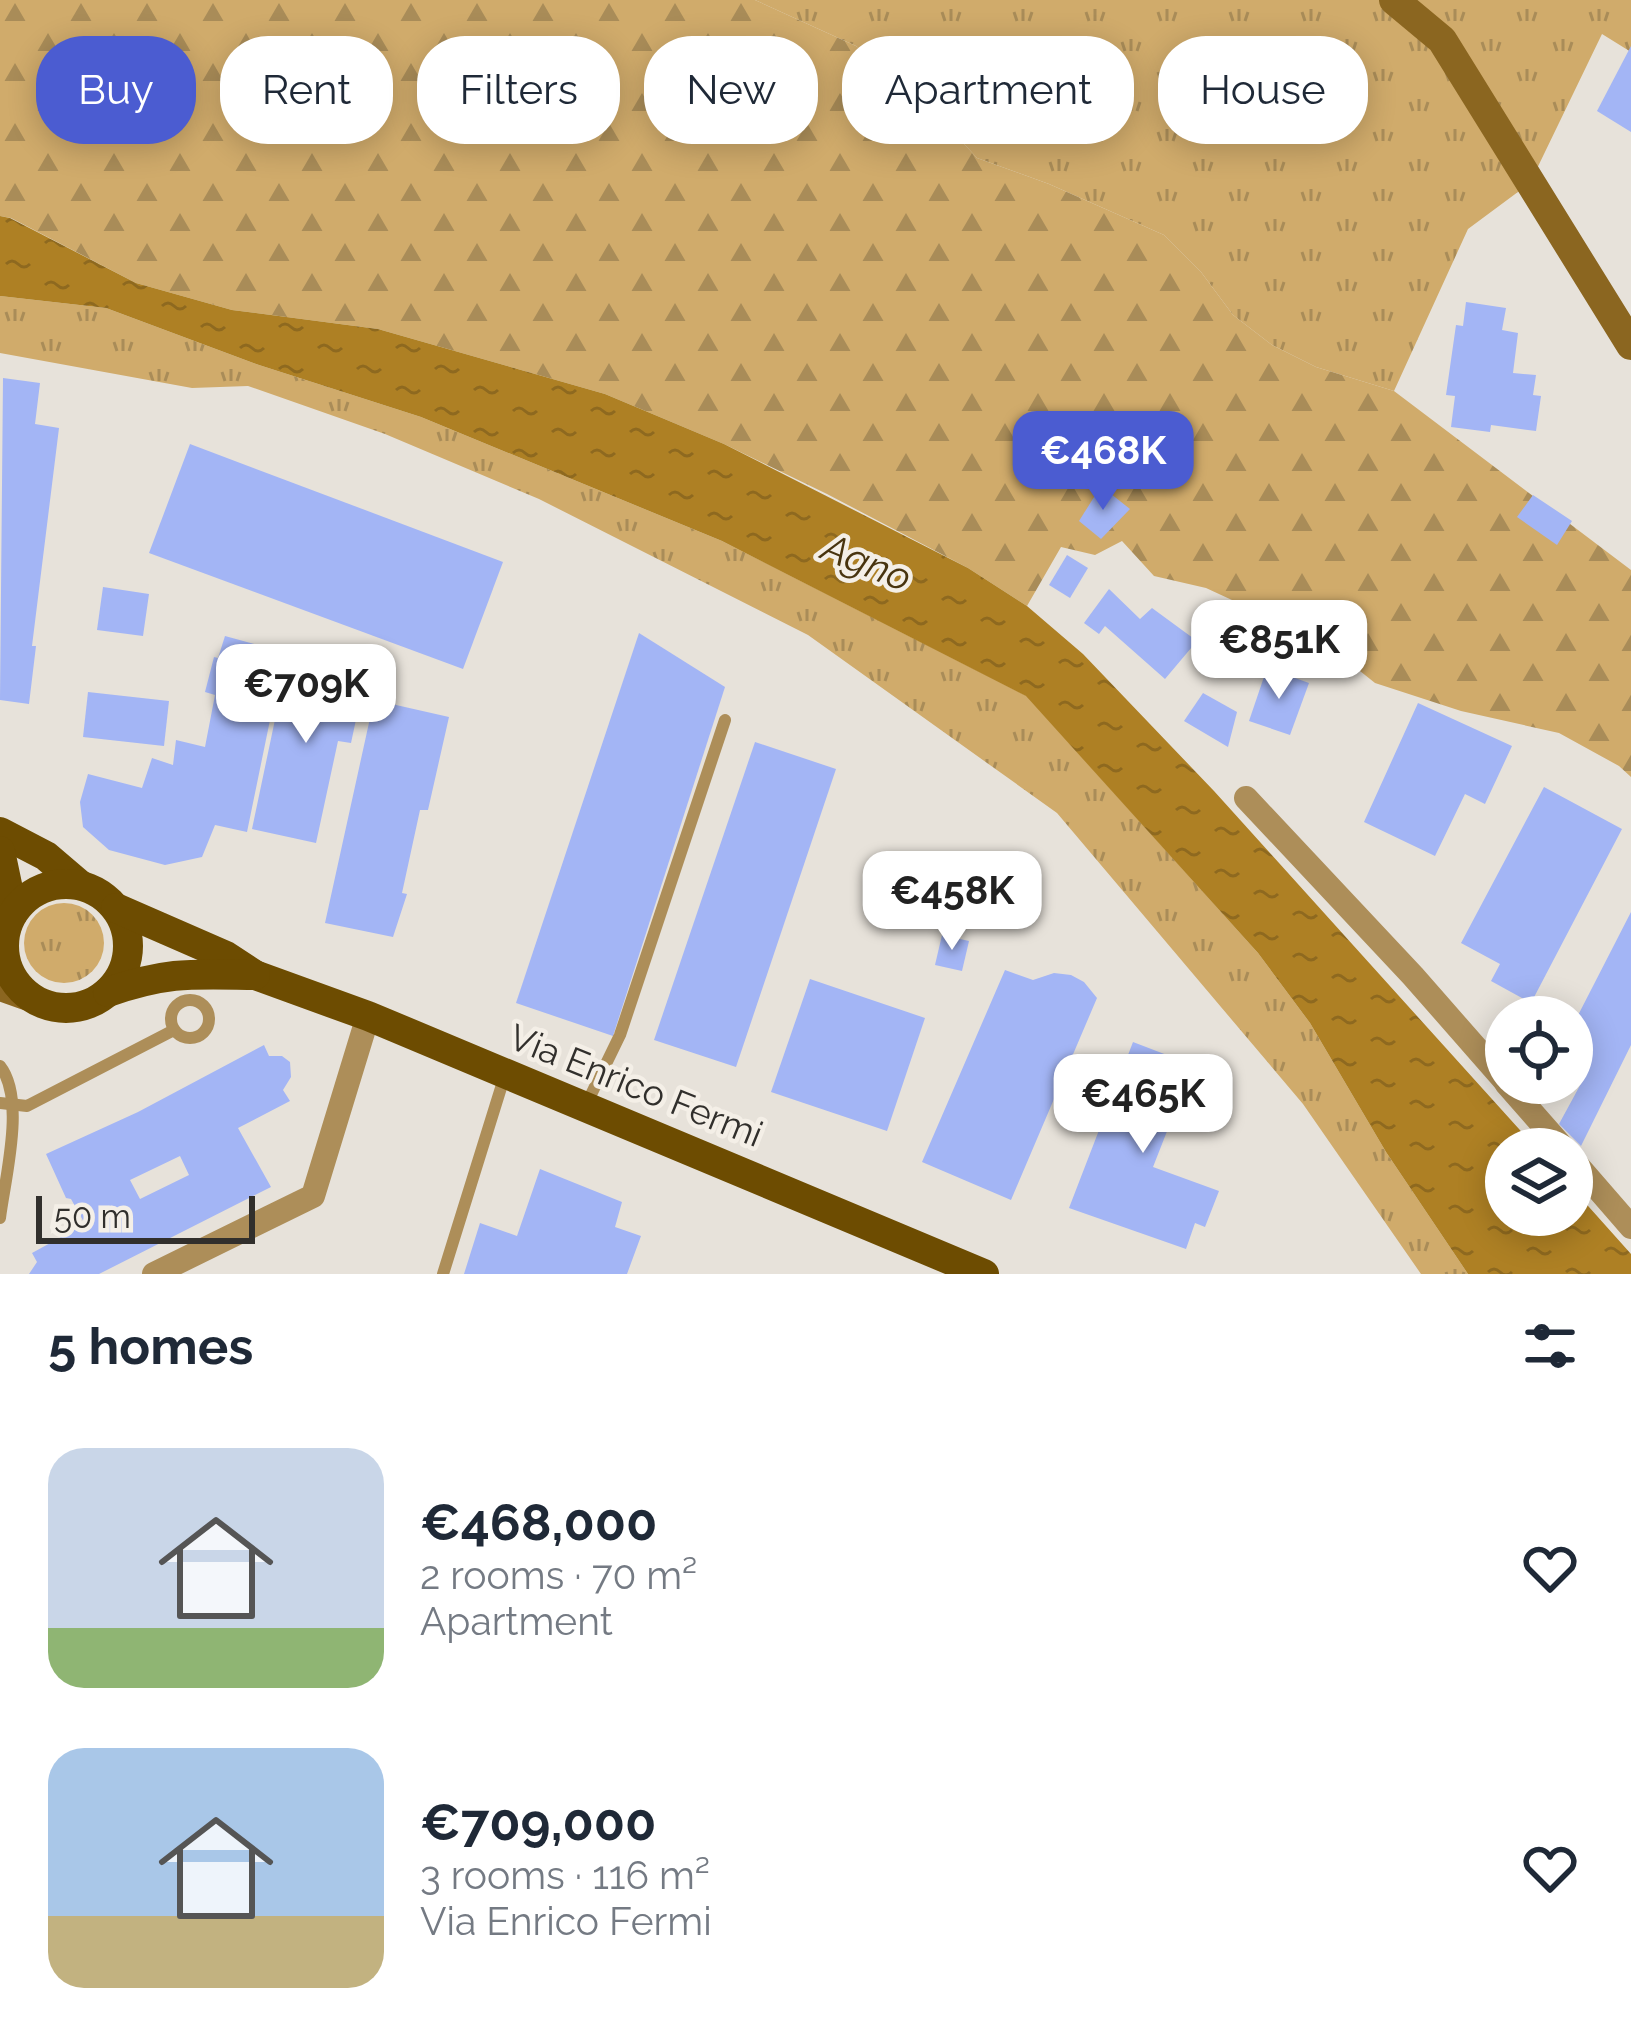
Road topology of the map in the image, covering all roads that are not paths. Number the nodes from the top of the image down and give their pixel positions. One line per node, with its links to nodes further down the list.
1 (1394, 0): 2 (street)
2 (1631, 345)
3 (725, 720): 20 (lane)
4 (1246, 798): 15 (street)
5 (0, 832): 7 (main road)
6 (0, 851): 9 (main road)
7 (80, 885): 8 (main road); 9 (main road)
8 (116, 908): 10 (main road, Via Enrico Fermi); 12 (main road)
9 (6, 924): 11 (main road)
10 (255, 975): 12 (main road, Via Enrico Fermi); 13 (main road, Via Enrico Fermi)
11 (13, 990): 12 (main road)
12 (108, 992)
13 (368, 1016): 17 (main road, Via Enrico Fermi); 25 (street)
14 (174, 1030): 18 (lane)
15 (1485, 1059)
16 (0, 1066): 18 (lane)
17 (505, 1073): 20 (main road, Via Enrico Fermi); 26 (lane)
18 (7, 1104): 23 (lane)
19 (1524, 1104): 21 (street)
20 (585, 1106): 27 (main road, Via Enrico Fermi)
21 (1546, 1128)
22 (1593, 1183): 24 (street)
23 (0, 1218)
24 (1631, 1227)
25 (154, 1274)
26 (443, 1274)
27 (984, 1274)

